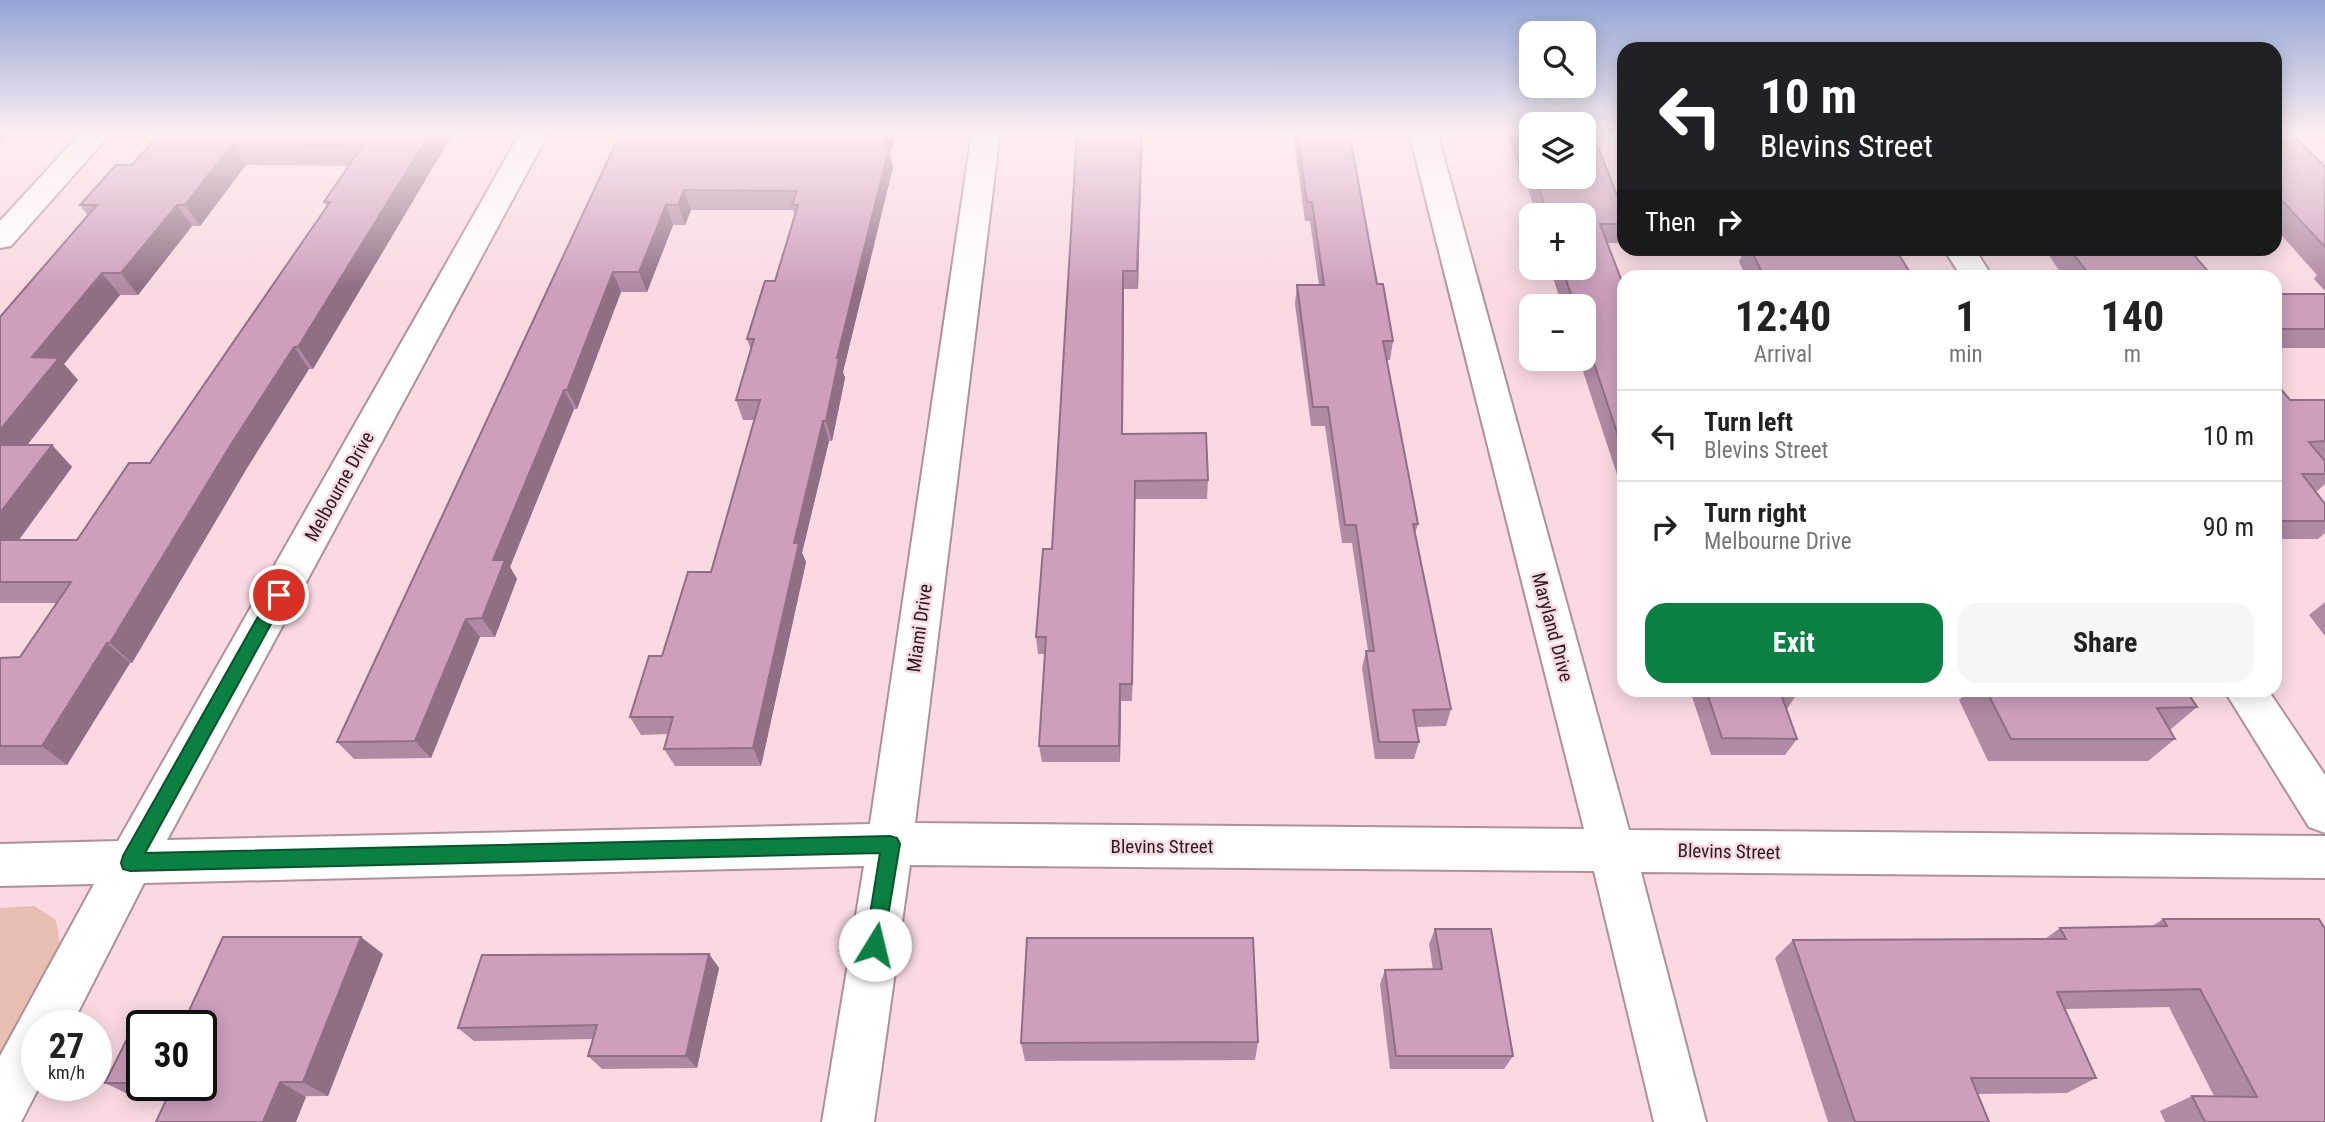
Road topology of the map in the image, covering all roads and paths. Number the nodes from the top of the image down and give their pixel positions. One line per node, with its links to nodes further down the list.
1 (50, 184): 5 (street)
2 (507, 184): 11 (street, Melbourne Drive)
3 (979, 184): 8 (street, Miami Drive)
4 (1437, 184): 9 (street, Maryland Drive)
5 (0, 239)
6 (2250, 697): 7 (street)
7 (2325, 813)
8 (890, 844): 9 (street, Blevins Street); 11 (street, Blevins Street); 16 (street, Miami Drive)
9 (1612, 850): 10 (street, Blevins Street); 17 (street, Maryland Drive)
10 (2325, 857)
11 (130, 863): 12 (street, Blevins Street); 13 (street, Melbourne Drive)
12 (0, 865)
13 (52, 1010)
14 (21, 1068): 15 (street)
15 (0, 1108)
16 (848, 1122)
17 (1680, 1122)

